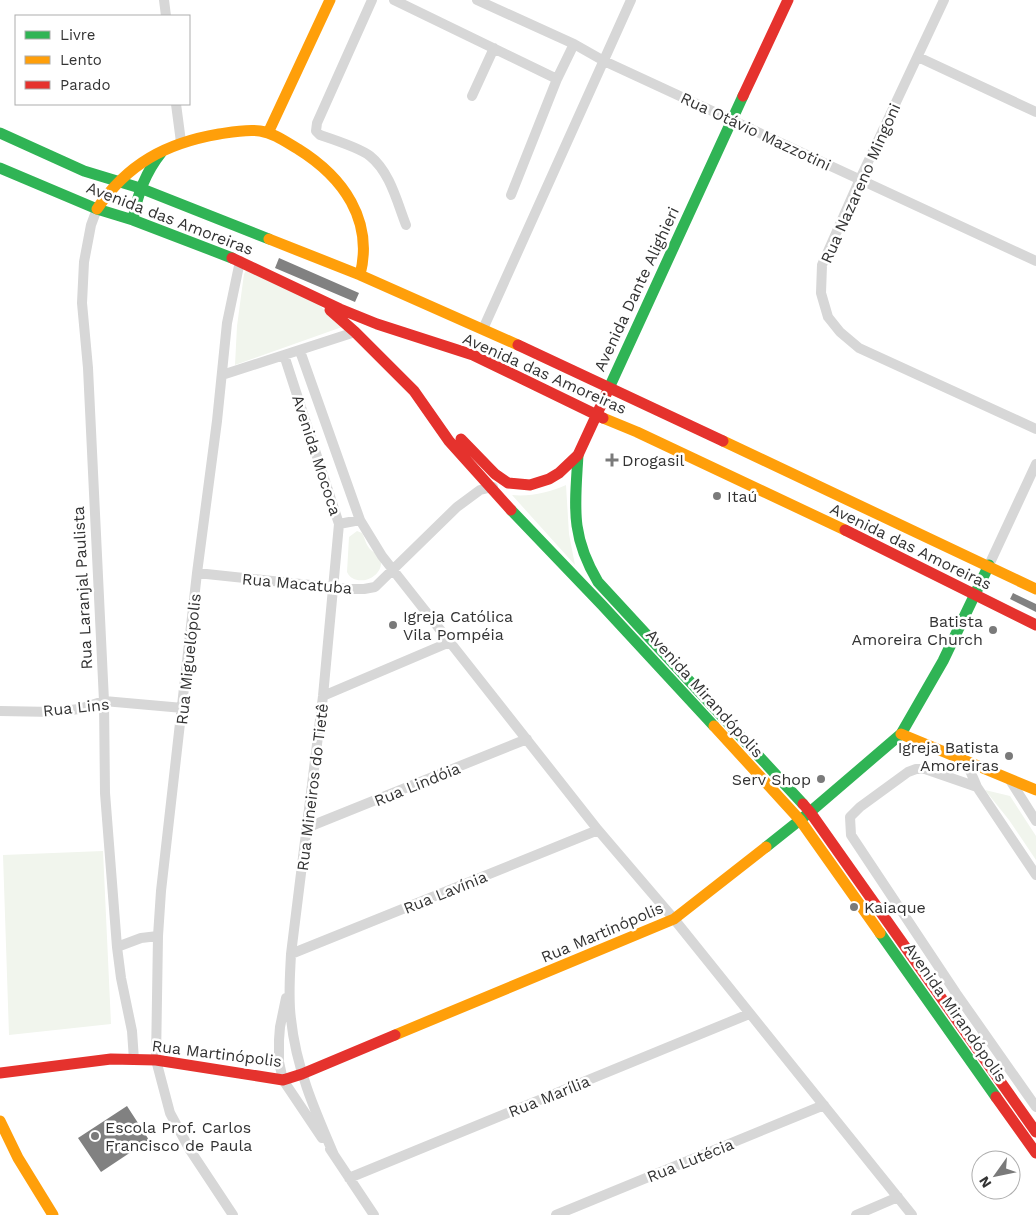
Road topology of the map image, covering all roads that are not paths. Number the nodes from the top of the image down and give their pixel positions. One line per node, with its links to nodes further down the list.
1 (164, 0): 9 (street)
2 (330, 0): 20 (main road)
3 (372, 0): 30 (street)
4 (394, 0): 11 (street)
5 (631, 0): 13 (street)
6 (788, 0): 18 (main road, Avenida Dante Alighieri)
7 (944, 0): 12 (street, Rua Nazareno Mingoni)
8 (481, 1): 10 (street, Rua Otávio Mazzotini)
9 (166, 15)
10 (574, 44): 13 (street, Rua Otávio Mazzotini); 14 (street)
11 (494, 48): 14 (street); 15 (street)
12 (918, 57): 17 (street); 24 (street, Rua Nazareno Mingoni)
13 (604, 60): 18 (street, Rua Otávio Mazzotini); 35 (street)
14 (557, 79): 27 (street)
15 (472, 96)
16 (176, 105): 21 (street)
17 (1036, 112)
18 (732, 120): 24 (street, Rua Otávio Mazzotini); 40 (main road, Avenida Dante Alighieri)
19 (0, 133): 25 (main road, Avenida das Amoreiras)
20 (268, 133): 21 (main road, Rua Laranjal Paulista); 33 (main road, Rua Laranjal Paulista)
21 (181, 142): 22 (main road, Rua Laranjal Paulista)
22 (165, 148): 25 (main road, Rua Laranjal Paulista); 26 (main road)
23 (0, 168): 28 (main road, Avenida das Amoreiras)
24 (860, 179): 32 (street, Rua Otávio Mazzotini); 43 (street, Rua Nazareno Mingoni)
25 (118, 180): 26 (main road, Avenida das Amoreiras); 28 (main road, Rua Laranjal Paulista)
26 (140, 188): 29 (main road); 33 (main road, Avenida das Amoreiras)
27 (511, 195)
28 (97, 209): 29 (main road, Avenida das Amoreiras); 59 (street, Rua Laranjal Paulista)
29 (133, 220): 31 (main road, Avenida das Amoreiras)
30 (406, 225)
31 (240, 261): 34 (main road, Avenida das Amoreiras); 39 (street, Rua Miguelópolis)
32 (1036, 261)
33 (360, 275): 35 (main road, Avenida das Amoreiras)
34 (306, 292): 36 (main road, Avenida Mirandópolis); 42 (main road, Avenida das Amoreiras)
35 (483, 329): 40 (main road, Avenida das Amoreiras)
36 (355, 332): 37 (street); 41 (main road, Avenida Mirandópolis)
37 (300, 350): 38 (street); 48 (street, Avenida Mococa)
38 (284, 356): 39 (street); 49 (street, Avenida Mococa)
39 (222, 375): 52 (street, Rua Miguelópolis)
40 (609, 388): 42 (main road, Avenida Dante Alighieri); 50 (main road, Avenida das Amoreiras)
41 (414, 391): 46 (main road); 47 (main road, Avenida Mirandópolis)
42 (596, 415): 44 (main road, Avenida Dante Alighieri); 55 (main road, Avenida das Amoreiras)
43 (1036, 429)
44 (578, 455): 46 (main road, Avenida Dante Alighieri); 68 (main road, Avenida Mirandópolis)
45 (1036, 464): 50 (street, Rua Martinópolis)
46 (508, 483): 47 (street, Rua Macatuba)
47 (490, 488): 51 (street, Rua Macatuba); 69 (main road, Avenida Mirandópolis)
48 (360, 520): 49 (street); 51 (street, Avenida Mococa)
49 (339, 524): 53 (street, Avenida Mococa)
50 (989, 565): 54 (main road, Avenida das Amoreiras); 55 (main road, Rua Martinópolis)
51 (392, 570): 53 (street, Rua Macatuba); 57 (street, Avenida Mococa)
52 (197, 573): 53 (street, Rua Macatuba); 60 (street, Rua Miguelópolis)
53 (334, 587): 58 (street, Rua Mineiros do Tietê)
54 (1036, 589)
55 (975, 596): 56 (main road, Avenida das Amoreiras); 62 (main road, Rua Martinópolis)
56 (1036, 625)
57 (450, 642): 58 (street); 63 (street, Avenida Mococa)
58 (323, 696): 71 (street, Rua Mineiros do Tietê)
59 (104, 701): 60 (street, Rua Lins); 61 (street, Rua Lins); 76 (street, Rua Laranjal Paulista)
60 (183, 708): 75 (street, Rua Miguelópolis)
61 (0, 711)
62 (901, 734): 64 (main road); 68 (main road, Rua Martinópolis)
63 (527, 739): 71 (street, Rua Lindóia); 72 (street, Avenida Mococa)
64 (966, 761): 65 (main road); 66 (street)
65 (1010, 780): 67 (main road); 70 (street)
66 (978, 787): 73 (street); 86 (street, Avenida Mirandópolis)
67 (1036, 790)
68 (810, 812): 69 (main road, Rua Martinópolis); 88 (main road, Avenida Mirandópolis)
69 (800, 820): 74 (main road, Rua Martinópolis); 89 (main road, Avenida Mirandópolis)
70 (1036, 821)
71 (306, 828): 77 (street, Rua Mineiros do Tietê)
72 (598, 830): 74 (street, Avenida Mococa); 77 (street, Rua Lavínia)
73 (1036, 875)
74 (674, 919): 79 (street, Avenida Mococa); 83 (main road, Rua Martinópolis)
75 (158, 936): 76 (street); 81 (street, Rua Miguelópolis)
76 (117, 947): 80 (street, Rua Laranjal Paulista)
77 (292, 954): 78 (street, Rua Mineiros do Tietê)
78 (289, 987): 83 (street, Rua Mineiros do Tietê); 84 (street, Rua Mineiros do Tietê)
79 (750, 1014): 85 (street, Avenida Mococa); 91 (street, Rua Marília)
80 (134, 1060): 81 (main road, Rua Martinópolis); 82 (main road, Rua Martinópolis)
81 (156, 1060): 84 (main road, Rua Martinópolis); 94 (street, Rua Miguelópolis)
82 (0, 1073)
83 (302, 1074): 84 (main road, Rua Martinópolis); 90 (street, Rua Mineiros do Tietê)
84 (283, 1080): 90 (street, Rua Mineiros do Tietê)
85 (824, 1105): 92 (street, Avenida Mococa); 96 (street, Rua Lutécia)
86 (1036, 1107)
87 (0, 1121): 93 (main road)
88 (1036, 1132)
89 (1036, 1153)
90 (334, 1155): 91 (street, Rua Mineiros do Tietê)
91 (349, 1178): 95 (street, Rua Mineiros do Tietê)
92 (898, 1198): 97 (street); 98 (street, Avenida Mococa)
93 (53, 1215)
94 (233, 1215)
95 (374, 1215)
96 (556, 1215)
97 (856, 1215)
98 (912, 1215)

